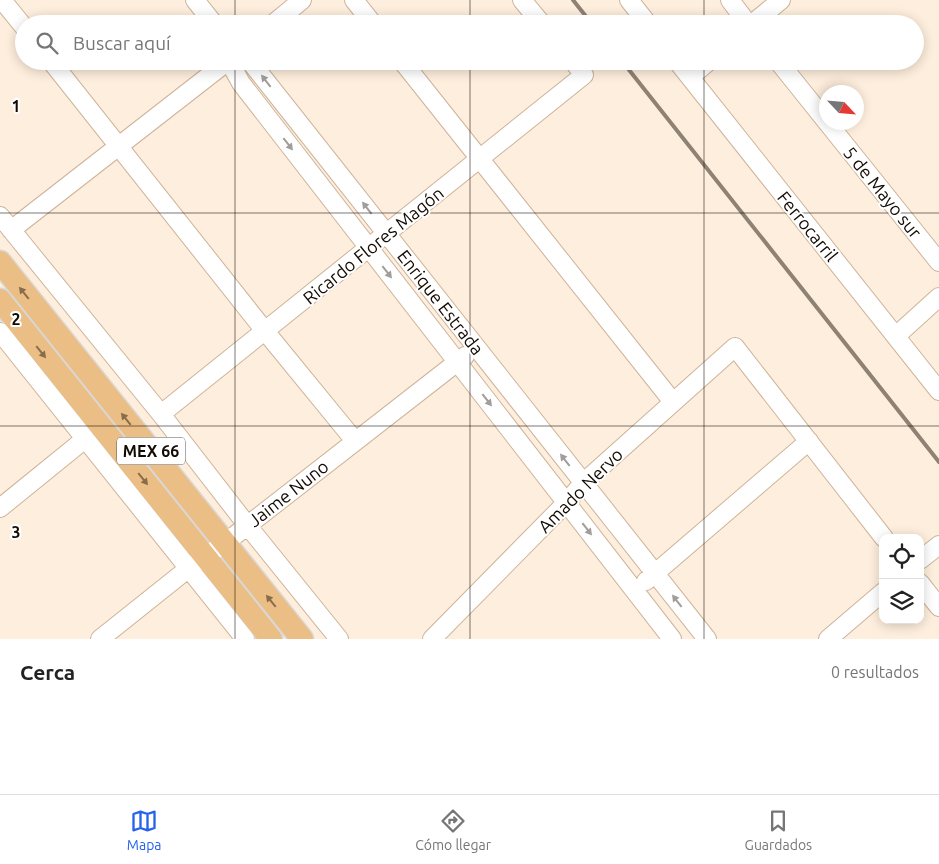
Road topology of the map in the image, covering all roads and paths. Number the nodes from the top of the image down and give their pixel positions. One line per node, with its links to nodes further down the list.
1 (2, 0): 16 (street)
2 (195, 0): 9 (street)
3 (302, 0): 10 (street)
4 (354, 0): 11 (street)
5 (522, 0): 12 (street)
6 (629, 0): 13 (street)
7 (730, 0): 14 (street)
8 (781, 0): 15 (street)
9 (207, 15)
10 (284, 15)
11 (366, 15)
12 (534, 15)
13 (641, 15)
14 (741, 15)
15 (763, 15)
16 (15, 16)
17 (58, 70): 27 (street)
18 (216, 70): 27 (street)
19 (233, 70): 30 (street, Enrique Estrada, one-way to 30)
20 (257, 70): 28 (street, Enrique Estrada, one-way to 20)
21 (409, 70): 29 (street)
22 (580, 70): 29 (street, Ricardo Flores Magón)
23 (684, 70): 26 (street, Ferrocarril)
24 (699, 70): 26 (street)
25 (785, 70): 36 (street, 5 de Mayo sur)
26 (690, 78): 41 (street, Ferrocarril)
27 (118, 146): 32 (street); 39 (street)
28 (320, 149): 30 (street); 33 (street, Enrique Estrada, one-way to 28)
29 (480, 159): 33 (street, Ricardo Flores Magón); 45 (street)
30 (303, 164): 34 (street, Enrique Estrada)
31 (0, 216): 32 (street)
32 (11, 230): 47 (street)
33 (387, 234): 34 (street, Ricardo Flores Magón); 42 (street, Enrique Estrada)
34 (369, 248): 39 (street, Ricardo Flores Magón); 43 (street, Enrique Estrada, one-way to 43)
35 (0, 262): 57 (main road, MEX 66, one-way to 35)
36 (939, 262)
37 (939, 297): 41 (street)
38 (0, 300): 60 (main road, MEX 66, one-way to 60)
39 (265, 331): 47 (street, Ricardo Flores Magón); 50 (street)
40 (0, 332): 49 (street)
41 (896, 336): 44 (street, Ferrocarril)
42 (477, 348): 43 (street, Jaime Nuno); 46 (street, Enrique Estrada)
43 (457, 361): 48 (street, Enrique Estrada, one-way to 48); 50 (street, Jaime Nuno)
44 (939, 391)
45 (673, 402): 51 (street, Amado Nervo); 52 (street, Amado Nervo)
46 (524, 408): 48 (street); 52 (street, Enrique Estrada, one-way to 46)
47 (162, 414): 55 (street)
48 (503, 422): 53 (street, Enrique Estrada)
49 (85, 439): 54 (street); 60 (street)
50 (355, 441): 55 (street, Jaime Nuno)
51 (809, 441): 56 (street); 61 (street)
52 (583, 483): 53 (street, Amado Nervo); 61 (street, Enrique Estrada)
53 (566, 503): 63 (street, Enrique Estrada, one-way to 63); 71 (street, Amado Nervo)
54 (0, 508)
55 (247, 525): 57 (street, Jaime Nuno); 70 (street)
56 (881, 534)
57 (225, 543): 60 (street, Jaime Nuno); 69 (main road, MEX 66, one-way to 57)
58 (939, 545): 59 (street)
59 (924, 557)
60 (197, 563): 66 (street, Jaime Nuno); 67 (street); 68 (main road, MEX 66)
61 (655, 574): 63 (street); 73 (street, Enrique Estrada, one-way to 61)
62 (924, 588): 65 (street)
63 (634, 590): 72 (street, Enrique Estrada)
64 (879, 595): 74 (street)
65 (939, 607)
66 (100, 639)
67 (245, 639)
68 (271, 639)
69 (302, 639)
70 (339, 639)
71 (432, 639)
72 (672, 639)
73 (707, 639)
74 (828, 639)

